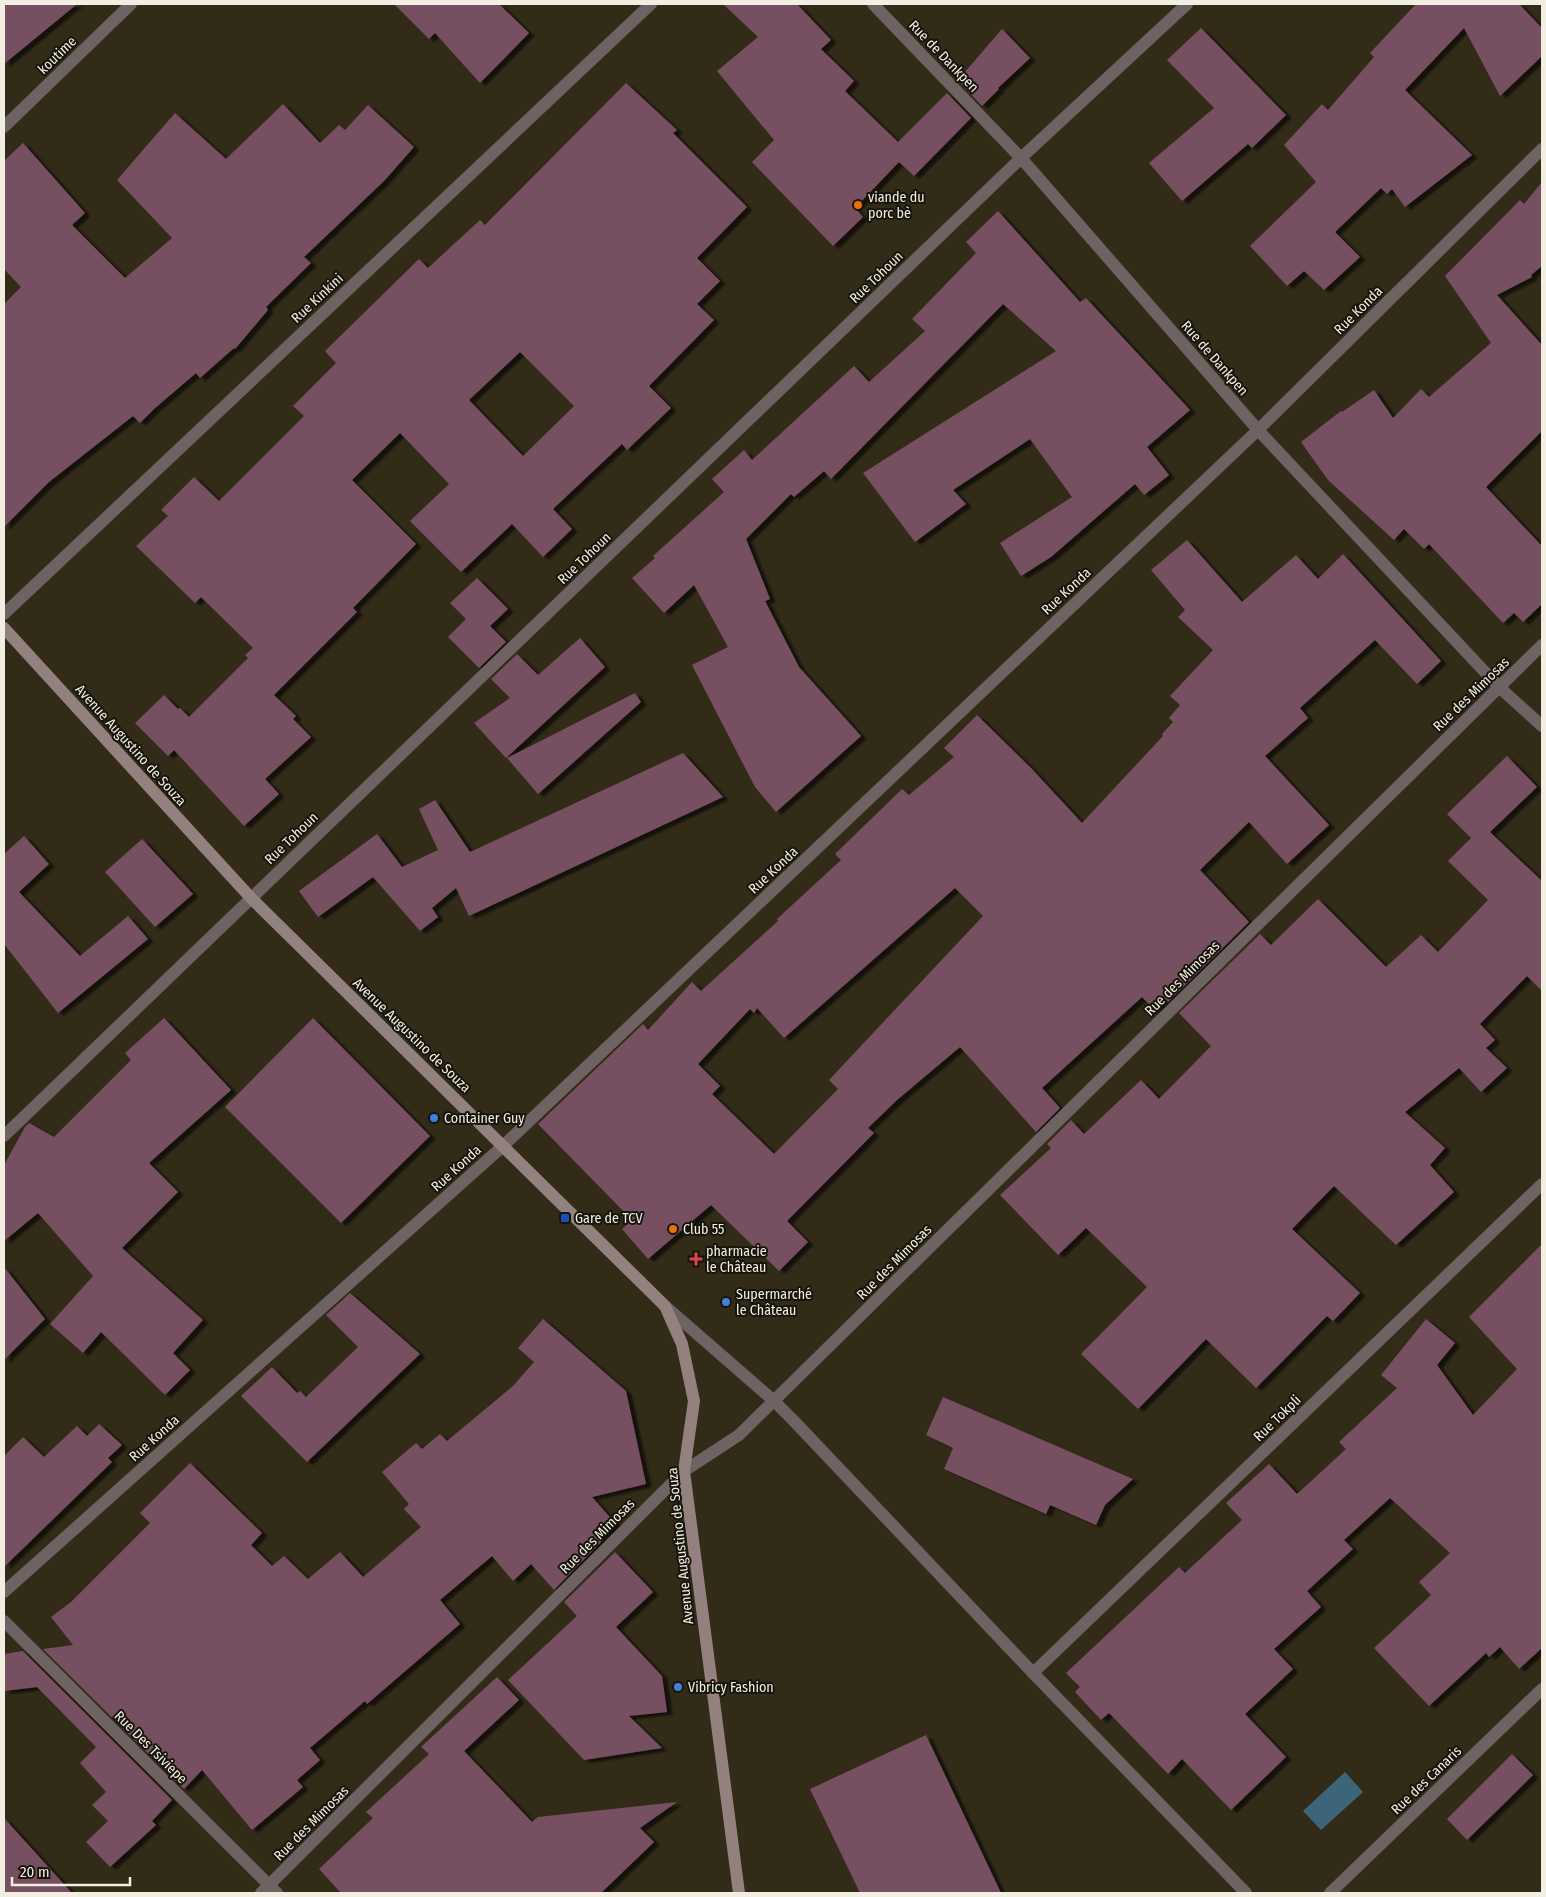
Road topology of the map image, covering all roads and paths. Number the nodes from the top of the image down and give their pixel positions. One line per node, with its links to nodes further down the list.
1 (131, 4): 5 (street, koutime)
2 (650, 4): 9 (street, Rue Kinkini)
3 (873, 4): 7 (street, Rue de Dankpen)
4 (1187, 4): 7 (street, Rue Tohoun)
5 (4, 128)
6 (1542, 149): 8 (street, Rue Konda)
7 (1022, 158): 8 (street, Rue de Dankpen); 14 (street, Rue Tohoun)
8 (1258, 430): 12 (street, Rue de Dankpen); 16 (street, Rue Konda)
9 (4, 614)
10 (4, 628): 14 (main road, Avenue Augustino de Souza)
11 (1542, 645): 12 (street, Rue des Mimosas)
12 (1499, 687): 13 (street, Rue de Dankpen); 19 (street, Rue des Mimosas)
13 (1542, 726)
14 (250, 898): 15 (street, Rue Tohoun); 16 (main road, Avenue Augustino de Souza)
15 (4, 1136)
16 (504, 1146): 18 (main road, Avenue Augustino de Souza); 21 (street, Rue Konda)
17 (1542, 1184): 23 (street, Rue Tokpli)
18 (666, 1306): 19 (street); 20 (main road, Avenue Augustino de Souza)
19 (774, 1401): 20 (street, Rue des Mimosas); 23 (street)
20 (684, 1471): 25 (street, Rue des Mimosas); 26 (main road, Avenue Augustino de Souza)
21 (4, 1592)
22 (4, 1621): 25 (street, Rue Des Tsiviepe)
23 (1033, 1673): 27 (street)
24 (1542, 1689): 28 (street, Rue des Canaris)
25 (269, 1891)
26 (739, 1893)
27 (1246, 1893)
28 (1330, 1893)

